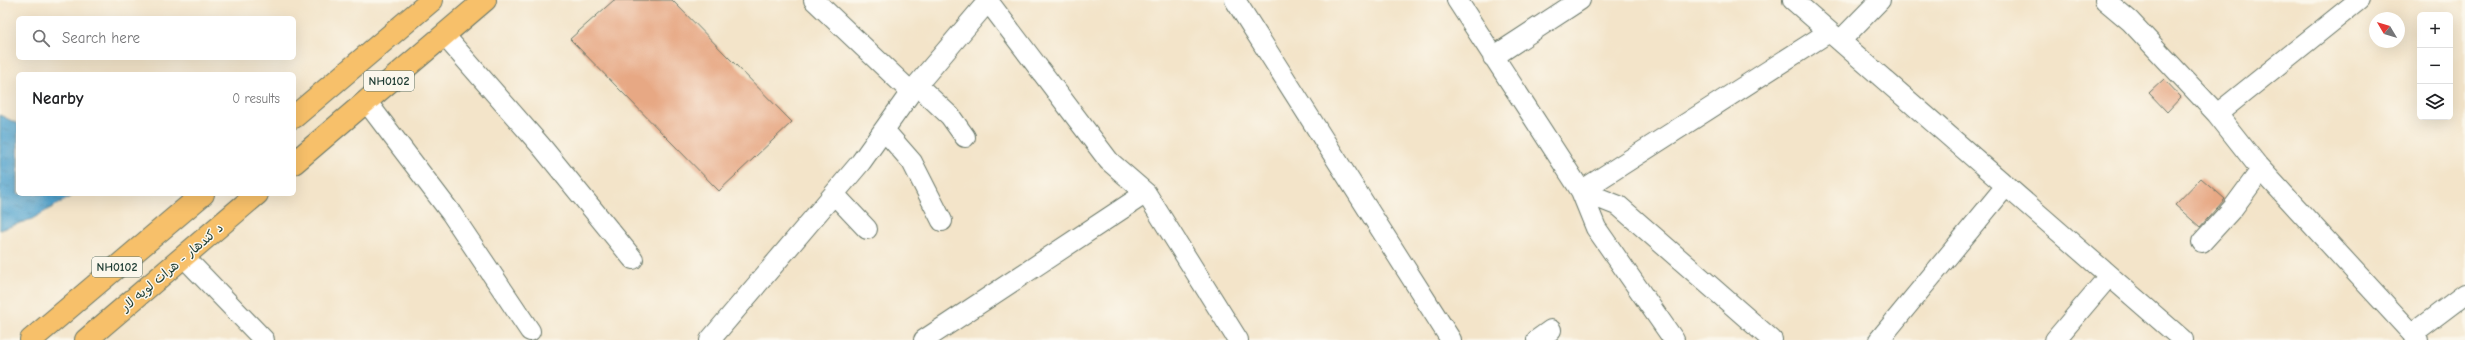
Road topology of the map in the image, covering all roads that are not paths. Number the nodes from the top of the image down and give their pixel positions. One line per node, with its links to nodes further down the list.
1 (432, 0): 18 (highway, NH0102)
2 (484, 0): 12 (highway, NH0102)
3 (814, 0): 15 (street)
4 (1235, 0): 44 (street)
5 (1457, 0): 14 (street)
6 (1580, 0): 14 (street)
7 (1793, 0): 13 (street)
8 (1880, 0): 13 (street)
9 (2359, 0): 17 (street)
10 (989, 1): 15 (street); 25 (street)
11 (2113, 2): 17 (street)
12 (444, 35): 16 (highway, NH0102); 33 (street)
13 (1834, 36): 23 (street); 24 (street)
14 (1493, 57): 24 (street)
15 (914, 88): 19 (street); 20 (street)
16 (366, 102): 21 (highway, NH0102); 36 (street)
17 (2217, 114): 22 (street)
18 (296, 115)
19 (884, 130): 26 (street); 29 (street)
20 (965, 137)
21 (296, 161)
22 (2261, 170): 31 (street); 37 (street)
23 (2006, 186): 34 (street); 47 (street)
24 (1581, 191): 45 (street); 46 (street)
25 (1146, 193): 42 (street); 43 (street)
26 (834, 194): 30 (street); 41 (street)
27 (201, 196): 38 (highway, NH0102)
28 (255, 196): 32 (highway, د کندهار - هرات لويه لار / NH0102)
29 (942, 221)
30 (867, 229)
31 (2202, 242)
32 (184, 257): 39 (highway, د کندهار - هرات لويه لار / NH0102); 40 (street)
33 (633, 259)
34 (2109, 276): 48 (street); 49 (street)
35 (2465, 294): 37 (street)
36 (530, 331)
37 (2415, 337)
38 (31, 340)
39 (86, 340)
40 (264, 340)
41 (710, 340)
42 (924, 340)
43 (1238, 340)
44 (1451, 340)
45 (1674, 340)
46 (1772, 340)
47 (1879, 340)
48 (2055, 340)
49 (2182, 340)

